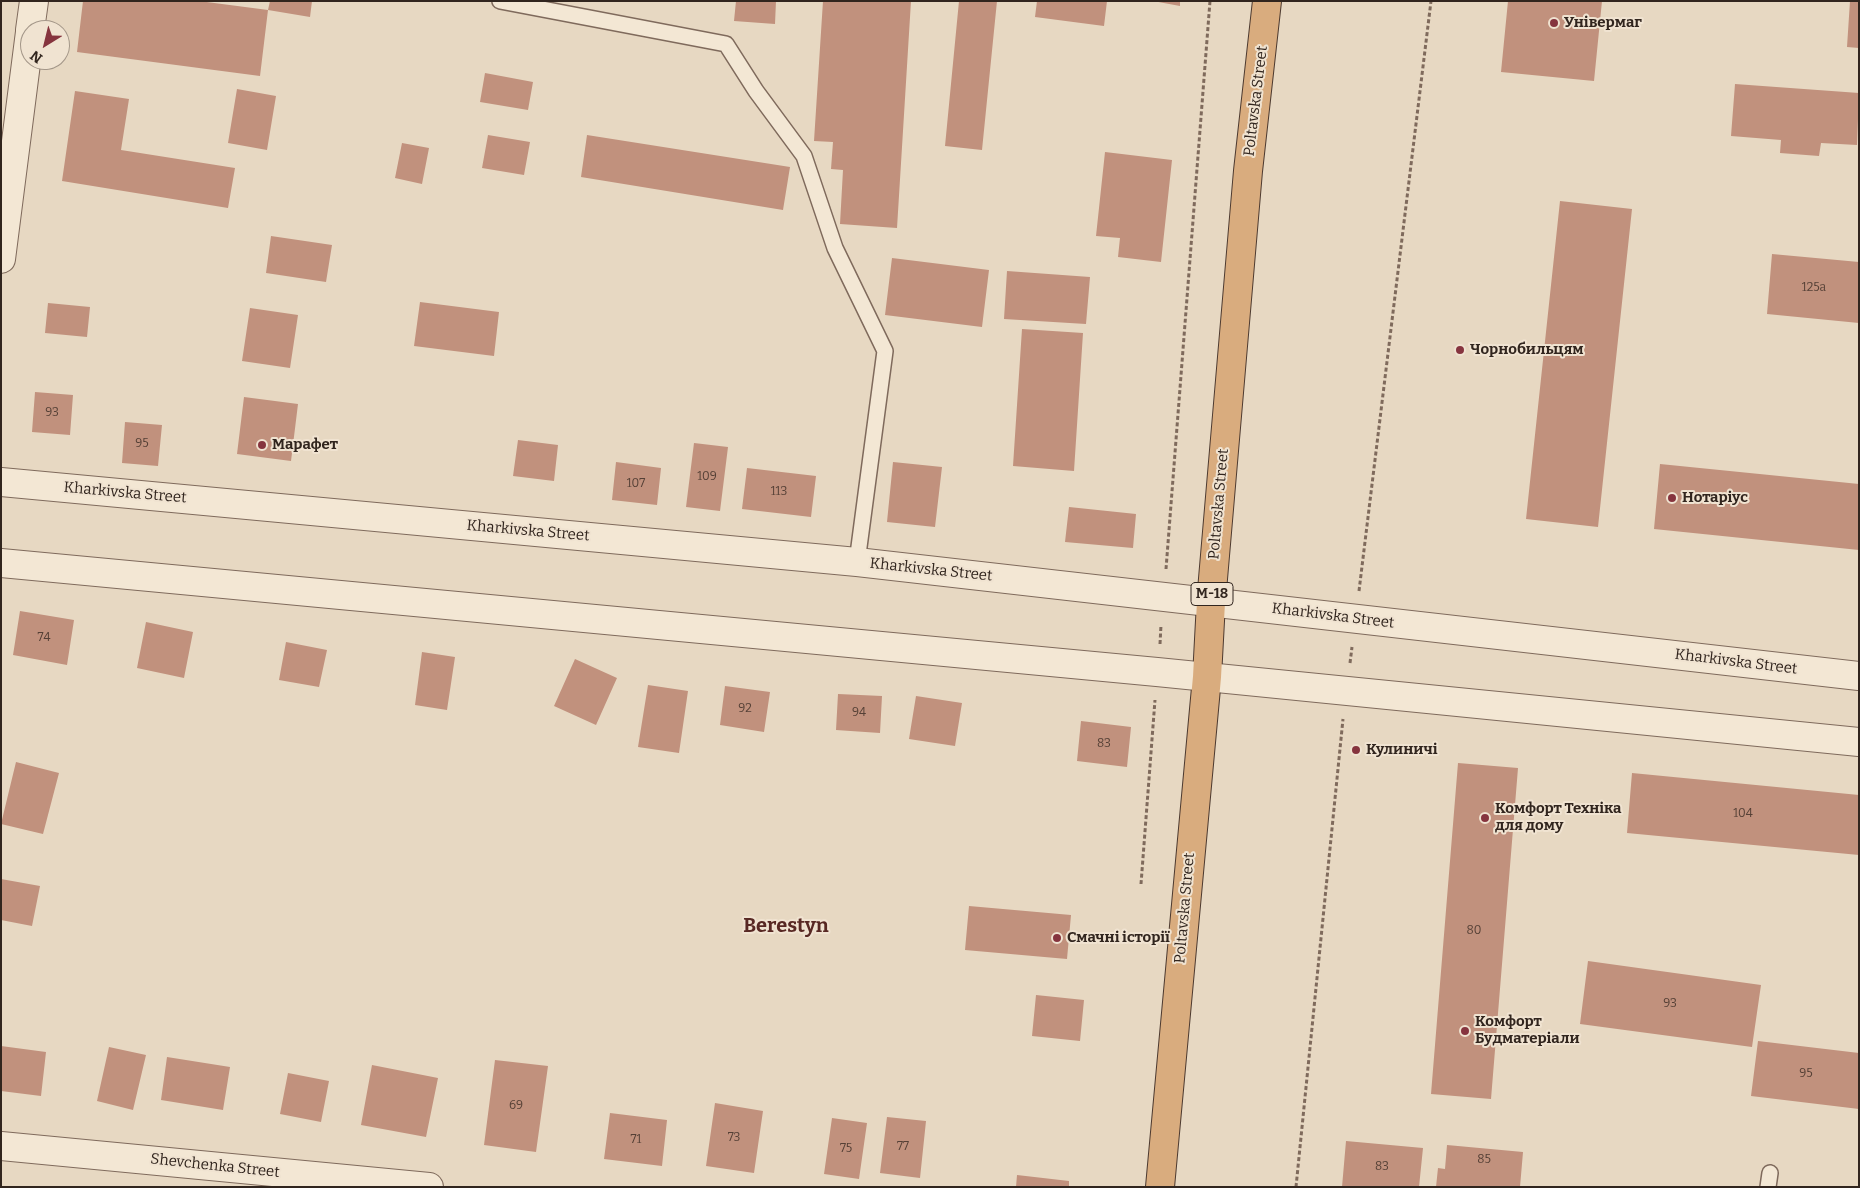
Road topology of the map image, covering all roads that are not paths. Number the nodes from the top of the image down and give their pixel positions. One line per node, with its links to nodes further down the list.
1 (34, 1): 4 (street)
2 (500, 1): 8 (lane)
3 (1267, 1): 10 (highway, Poltavska Street / М-18)
4 (31, 20)
5 (25, 70): 6 (street)
6 (1, 259)
7 (1, 482): 8 (street, Kharkivska Street)
8 (857, 562): 10 (street, Kharkivska Street)
9 (1, 563): 12 (street)
10 (1211, 602): 11 (street, Kharkivska Street); 12 (highway, Poltavska Street / М-18)
11 (1859, 676)
12 (1206, 677): 13 (street); 16 (highway, Poltavska Street / М-18)
13 (1859, 742)
14 (1, 1146): 15 (street, Shevchenka Street)
15 (429, 1187)
16 (1160, 1187)

